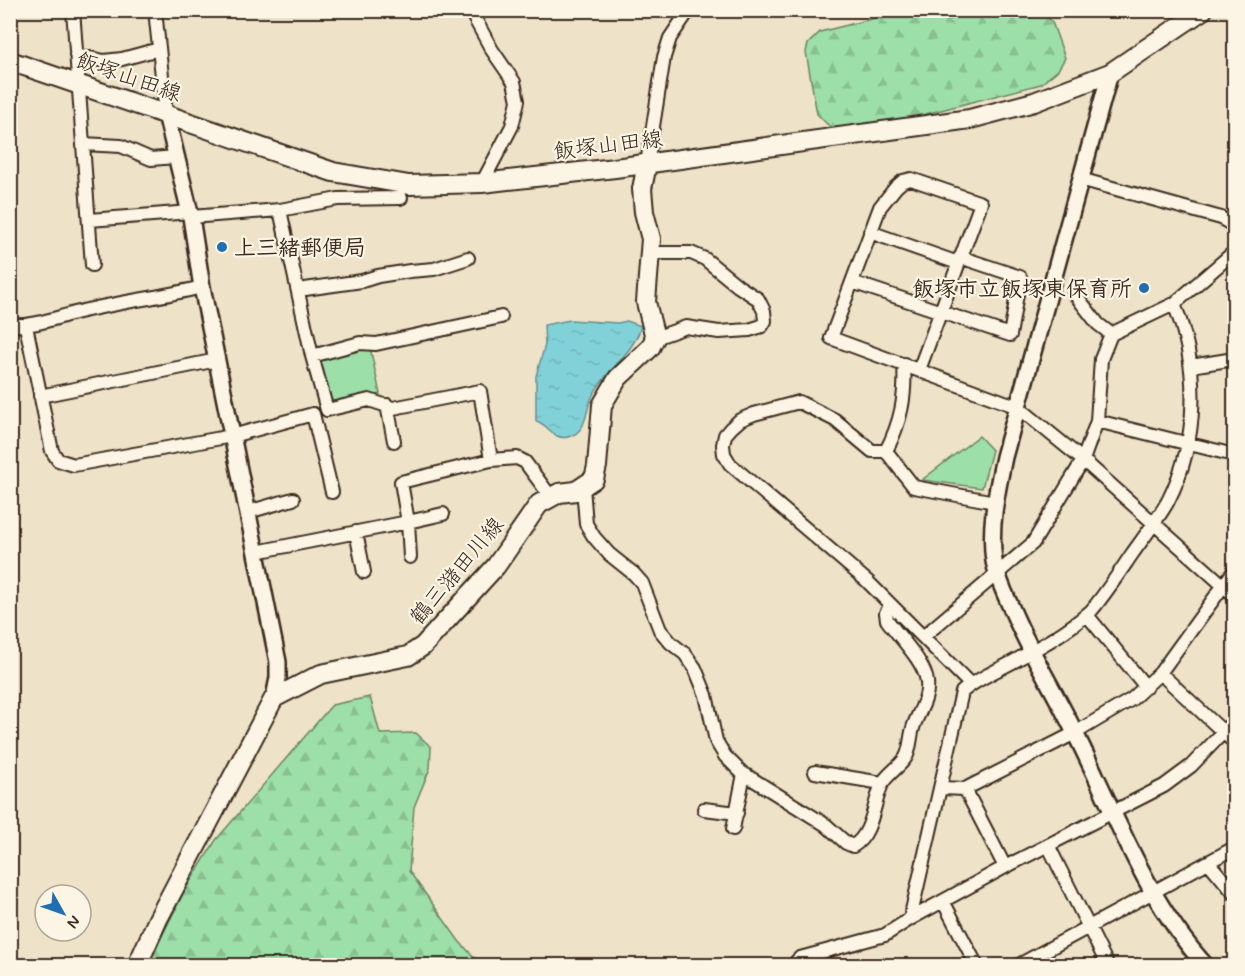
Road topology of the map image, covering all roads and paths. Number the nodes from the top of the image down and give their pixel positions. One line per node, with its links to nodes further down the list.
1 (73, 10): 7 (street)
2 (155, 10): 6 (street)
3 (470, 10): 16 (street)
4 (689, 10): 14 (street)
5 (1194, 13): 9 (main road, 飯塚山田線)
6 (159, 49): 7 (street); 11 (street)
7 (76, 55): 10 (street)
8 (10, 61): 10 (main road, 飯塚山田線)
9 (1110, 73): 14 (main road, 飯塚山田線); 15 (street)
10 (78, 84): 11 (main road, 飯塚山田線); 12 (street)
11 (166, 114): 13 (street); 16 (main road, 飯塚山田線)
12 (83, 144): 13 (street); 20 (street)
13 (177, 157): 19 (street)
14 (647, 164): 16 (main road, 飯塚山田線); 24 (main road)
15 (1080, 179): 21 (street); 46 (street)
16 (482, 183)
17 (401, 198): 18 (street)
18 (280, 210): 19 (street); 30 (street)
19 (190, 214): 20 (street); 29 (street)
20 (90, 220): 27 (street)
21 (1234, 226)
22 (870, 232): 26 (street); 26 (street); 28 (street)
23 (1234, 252): 32 (street)
24 (651, 253): 37 (main road); 37 (street)
25 (468, 258): 30 (street)
26 (959, 260): 33 (street); 33 (street)
27 (92, 265)
28 (852, 282): 33 (street); 41 (street)
29 (202, 288): 35 (street); 40 (street)
30 (298, 290): 38 (street)
31 (1074, 293): 36 (street)
32 (1174, 304): 36 (street); 42 (street)
33 (940, 312): 43 (street)
34 (501, 317): 38 (street)
35 (16, 324): 44 (street)
36 (1111, 334): 47 (street)
37 (655, 338): 55 (main road)
38 (312, 356): 45 (street)
39 (1234, 359): 42 (street)
40 (217, 360): 44 (street); 48 (street)
41 (904, 364): 43 (street); 51 (street)
42 (1191, 366): 50 (street)
43 (919, 370): 46 (street)
44 (40, 396): 48 (street)
45 (387, 405): 49 (street); 53 (street)
46 (1018, 407): 54 (street); 59 (street)
47 (1097, 421): 50 (street); 54 (street)
48 (232, 436): 56 (street); 60 (street)
49 (394, 441)
50 (1188, 443): 52 (street); 63 (street)
51 (886, 451): 59 (street); 72 (street)
52 (1234, 455)
53 (491, 460): 57 (street); 62 (street)
54 (1083, 460): 63 (street); 69 (street)
55 (583, 488): 57 (main road, 鶴三潴田川線); 85 (street)
56 (332, 492)
57 (551, 497): 79 (main road, 鶴三潴田川線)
58 (293, 499): 60 (street)
59 (994, 502): 69 (street)
60 (248, 512): 65 (street)
61 (443, 514): 62 (street)
62 (408, 522): 64 (street); 66 (street)
63 (1153, 523): 70 (street); 73 (street)
64 (356, 532): 65 (street); 68 (street)
65 (256, 552): 79 (street)
66 (410, 557)
67 (1234, 570): 70 (street)
68 (364, 572)
69 (998, 573): 74 (street); 75 (street)
70 (1225, 586): 71 (street); 76 (street)
71 (1234, 595)
72 (891, 604): 74 (street); 86 (street)
73 (1087, 615): 75 (street); 78 (street)
74 (924, 636): 77 (street)
75 (1031, 652): 77 (street); 81 (street)
76 (1160, 673): 78 (street); 82 (street)
77 (971, 684): 87 (street)
78 (1146, 687): 81 (street)
79 (274, 699): 103 (main road)
80 (1234, 722): 82 (street)
81 (1075, 733): 88 (street); 90 (street)
82 (1224, 733): 83 (street); 90 (street)
83 (1234, 742)
84 (815, 772): 86 (street)
85 (744, 774): 86 (street); 91 (street)
86 (882, 783)
87 (942, 788): 88 (street); 100 (street)
88 (965, 789): 96 (street)
89 (704, 808): 91 (street)
90 (1113, 812): 93 (street); 97 (street)
91 (737, 813): 92 (street)
92 (733, 829)
93 (1048, 845): 96 (street); 101 (street)
94 (1234, 848): 95 (street)
95 (1209, 863): 97 (street); 98 (street)
96 (1005, 867): 99 (street)
97 (1154, 892): 101 (street); 102 (street)
98 (1234, 893)
99 (943, 901): 100 (street); 105 (street)
100 (910, 919): 104 (street)
101 (1089, 927): 106 (street); 107 (street)
102 (1203, 965)
103 (137, 966)
104 (796, 966)
105 (977, 966)
106 (1017, 966)
107 (1108, 966)

